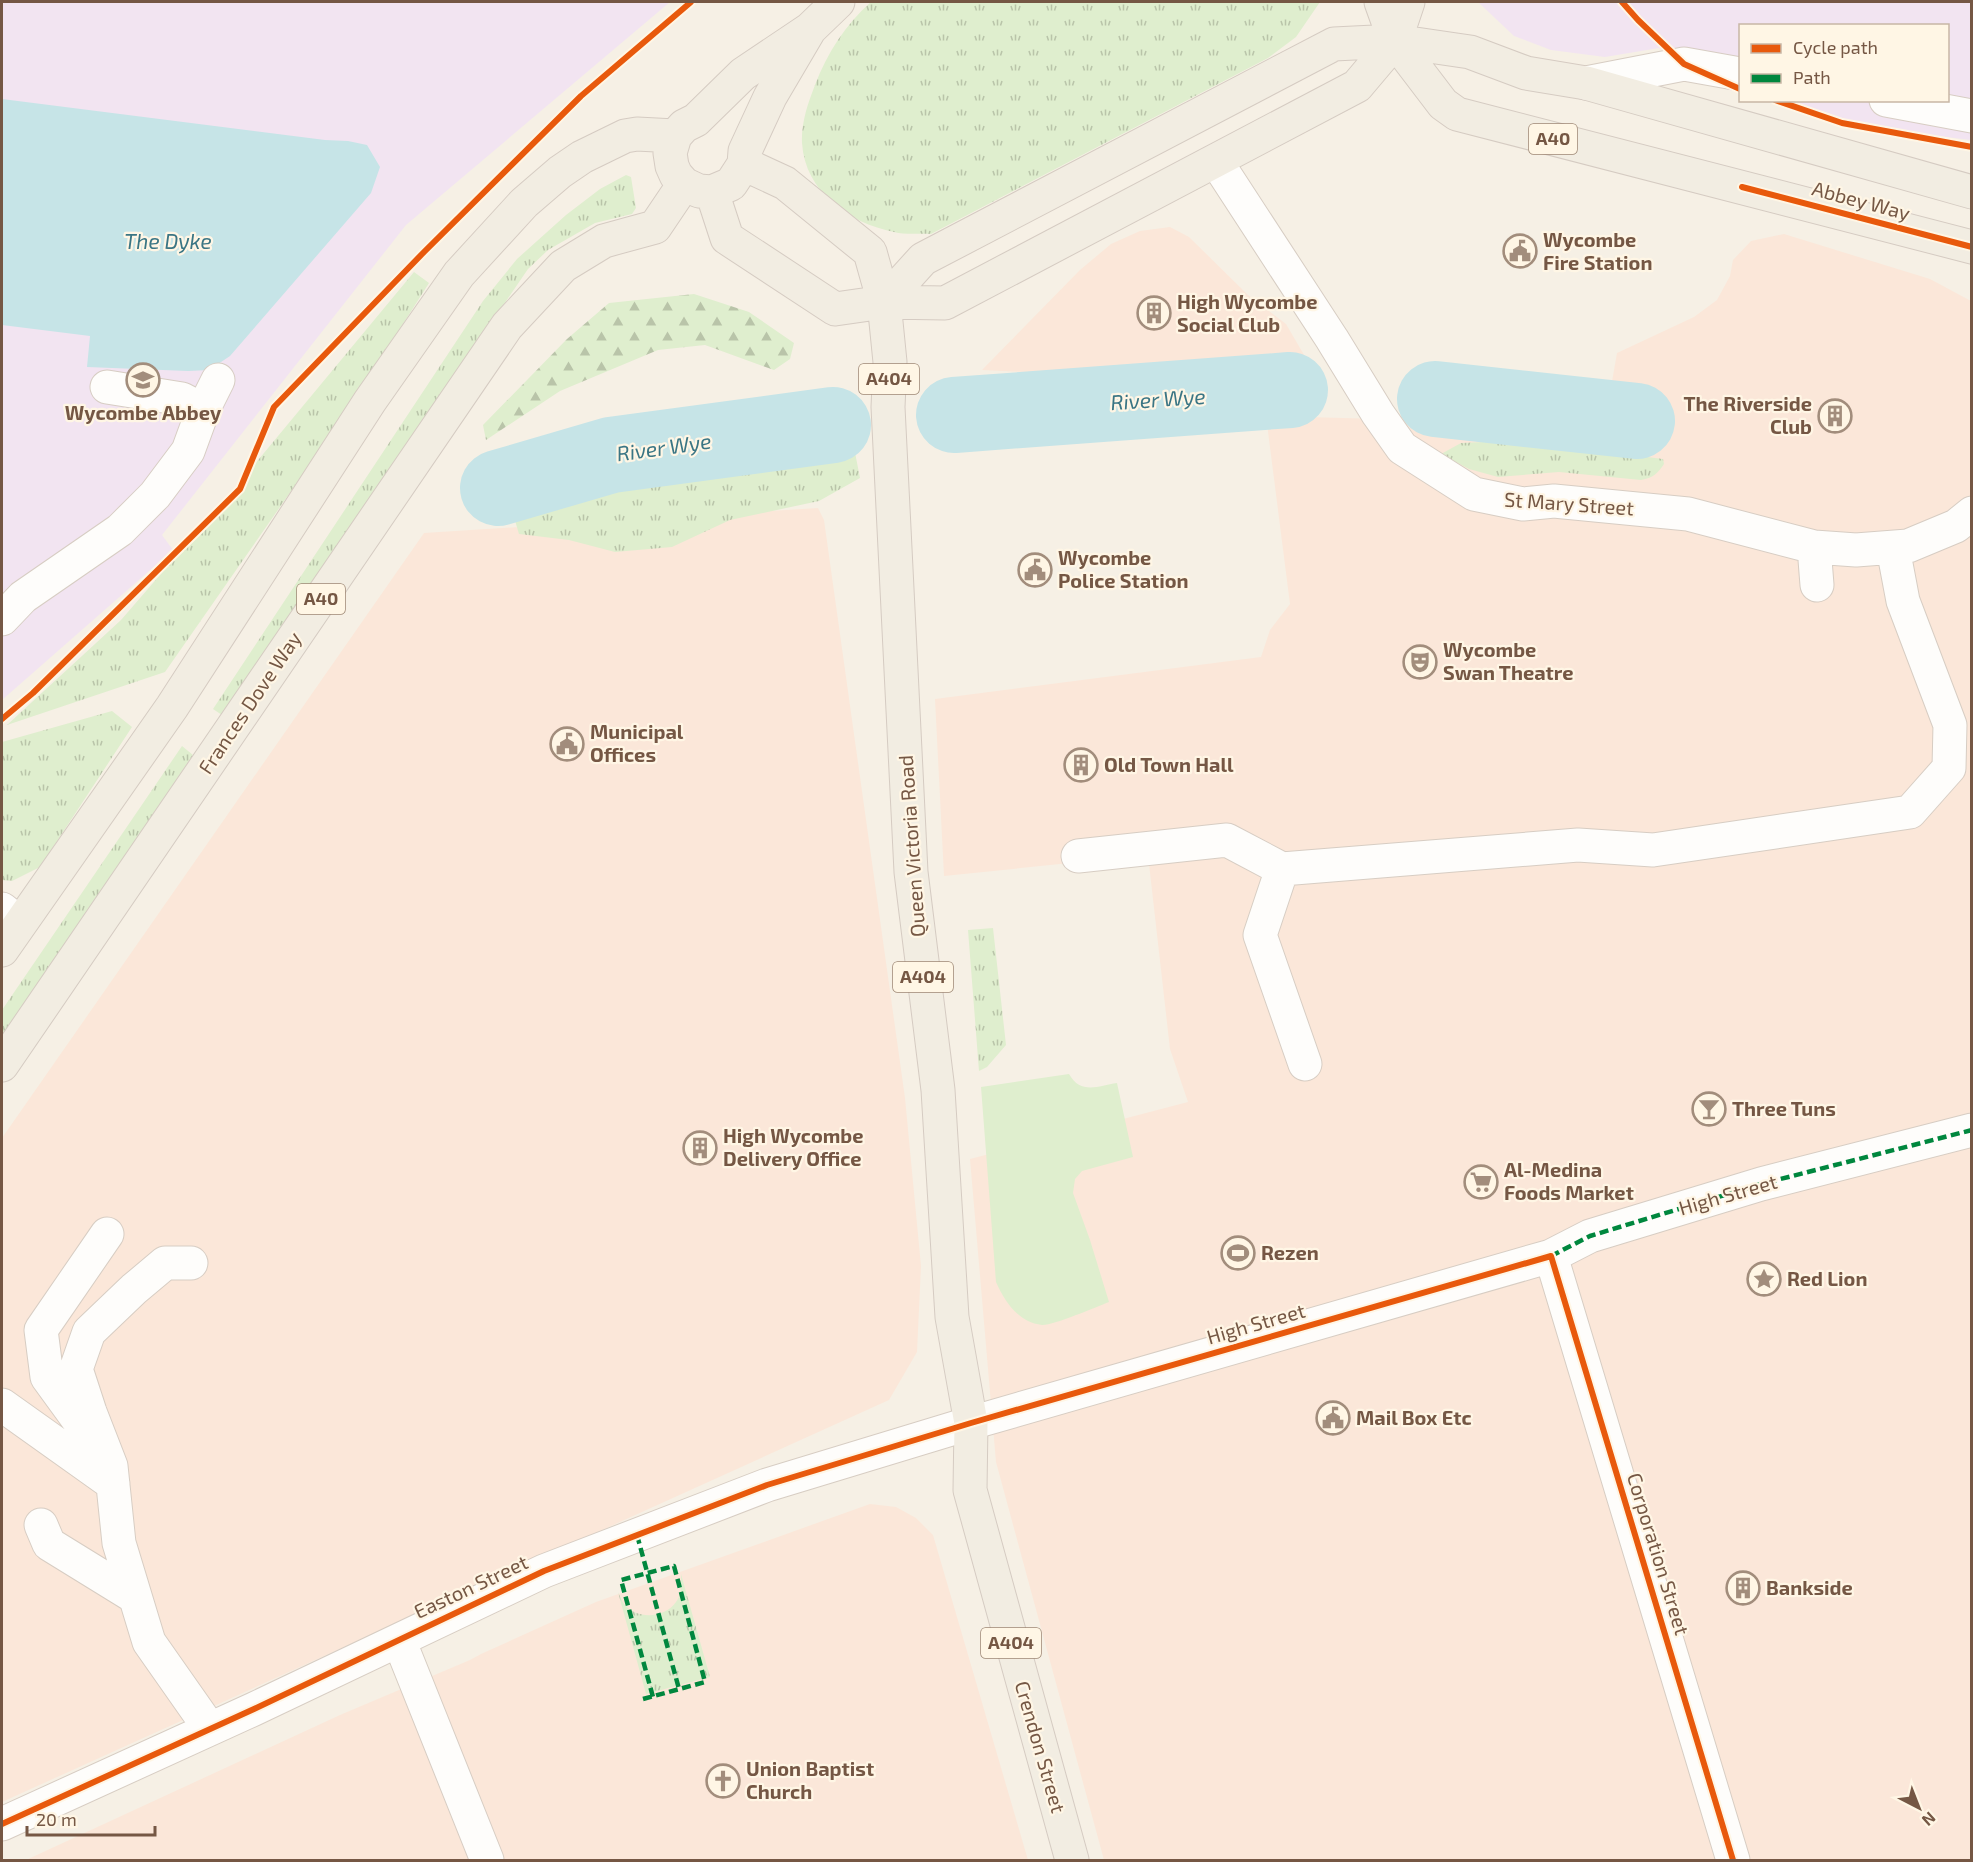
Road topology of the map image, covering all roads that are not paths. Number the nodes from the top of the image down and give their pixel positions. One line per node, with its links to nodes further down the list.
1 (838, 2): 4 (main road)
2 (1381, 2): 5 (main road)
3 (1408, 2): 5 (main road)
4 (810, 29): 10 (main road); 11 (main road)
5 (1395, 41): 7 (main road, Abbey Way); 12 (main road); 15 (main road, Abbey Way / A40); 16 (main road)
6 (1739, 74): 7 (street)
7 (1586, 83): 14 (main road, Abbey Way)
8 (1897, 102): 9 (street)
9 (1971, 116)
10 (686, 128): 11 (main road); 13 (main road); 27 (main road)
11 (745, 157): 13 (main road); 16 (main road, Queen Victoria Road)
12 (1216, 161): 16 (main road); 21 (street, St Mary Street)
13 (698, 188): 16 (main road); 30 (main road, Frances Dove Way / A40)
14 (1971, 192)
15 (1971, 247)
16 (884, 302): 36 (main road, Queen Victoria Road / A404)
17 (218, 380): 19 (street)
18 (107, 387): 19 (street)
19 (203, 410): 24 (street)
20 (1971, 513): 22 (street, St Mary Street)
21 (1814, 547): 22 (street, St Mary Street); 23 (street)
22 (1893, 548): 26 (street)
23 (1817, 585)
24 (2, 619)
25 (1078, 856): 26 (street)
26 (1282, 869): 29 (street)
27 (11, 916): 28 (main road)
28 (2, 950)
29 (1305, 1064)
30 (2, 1065)
31 (1971, 1130): 33 (street, High Street)
32 (107, 1234): 37 (street)
33 (1551, 1256): 36 (street, High Street); 45 (street, Corporation Street)
34 (191, 1263): 37 (street)
35 (2, 1405): 37 (street)
36 (971, 1423): 40 (street, Easton Street); 44 (main road, Crendon Street / A404)
37 (112, 1475): 39 (street)
38 (41, 1525): 39 (street)
39 (135, 1597): 41 (street)
40 (399, 1640): 41 (street, Easton Street); 43 (street)
41 (210, 1729): 42 (street, Easton Street)
42 (2, 1824)
43 (487, 1860)
44 (1072, 1860)
45 (1733, 1860)

